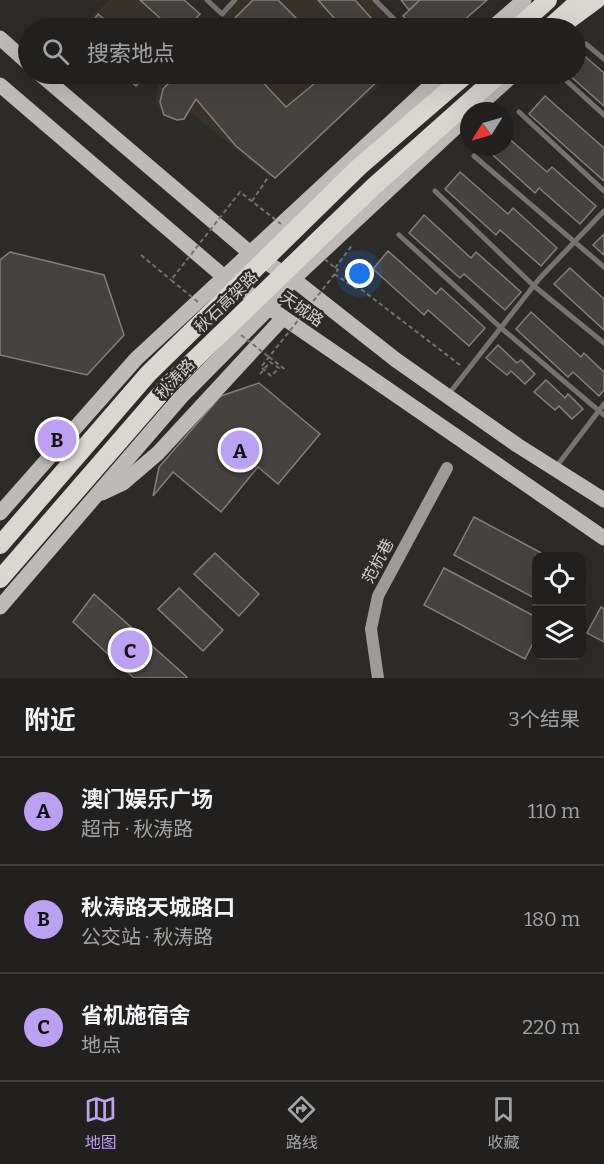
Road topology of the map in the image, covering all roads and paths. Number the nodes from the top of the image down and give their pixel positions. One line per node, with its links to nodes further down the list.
1 (207, 0): 2 (lane)
2 (235, 0)
3 (375, 0): 9 (lane)
4 (524, 0): 10 (main road)
5 (536, 0): 11 (highway)
6 (548, 0): 12 (highway)
7 (580, 0): 13 (highway)
8 (595, 0): 14 (highway, bridge); 15 (main road)
9 (393, 18)
10 (503, 18)
11 (521, 18)
12 (528, 18)
13 (560, 18)
14 (571, 18)
15 (574, 18)
16 (0, 38): 18 (main road)
17 (586, 44): 19 (lane)
18 (18, 54)
19 (604, 59)
20 (52, 84): 40 (main road, 天城路)
21 (432, 84): 40 (main road)
22 (454, 84): 66 (highway, 秋石高架路, bridge)
23 (489, 84): 67 (highway, 秋石高架路, bridge)
24 (503, 84): 27 (main road)
25 (570, 84): 29 (lane)
26 (0, 85): 45 (main road, 天城路)
27 (483, 102)
28 (519, 112): 34 (lane)
29 (604, 115)
30 (460, 123): 46 (main road, 秋涛路)
31 (474, 156): 39 (lane)
32 (269, 176): 35 (path)
33 (435, 191): 48 (lane)
34 (604, 191)
35 (252, 201)
36 (604, 212): 39 (lane)
37 (399, 235): 51 (lane)
38 (358, 237): 43 (path)
39 (576, 241): 42 (lane); 48 (lane)
40 (249, 252): 45 (main road); 46 (main road, 天城路)
41 (141, 255): 47 (path)
42 (604, 267)
43 (335, 268)
44 (334, 274): 53 (path, bridge)
45 (223, 276): 49 (main road, 天城路); 64 (main road)
46 (294, 279): 49 (main road, 秋涛路); 56 (main road, 天城路)
47 (171, 280)
48 (534, 286): 51 (lane); 52 (lane)
49 (269, 308): 50 (main road, 天城路); 62 (main road, 秋涛路)
50 (283, 318): 62 (main road); 65 (main road, 天城路)
51 (500, 327): 53 (lane); 58 (lane)
52 (604, 343)
53 (467, 370): 56 (lane)
54 (287, 371): 55 (path, bridge)
55 (260, 374)
56 (448, 396): 61 (main road, 天城路)
57 (604, 404): 58 (lane)
58 (598, 411): 59 (lane); 61 (lane)
59 (604, 415)
60 (447, 468): 69 (street, 范杭巷)
61 (554, 469): 63 (main road, 天城路)
62 (94, 497): 68 (main road, 秋涛路)
63 (604, 500)
64 (0, 513)
65 (604, 538)
66 (0, 545)
67 (0, 579)
68 (0, 607)
69 (378, 678)

